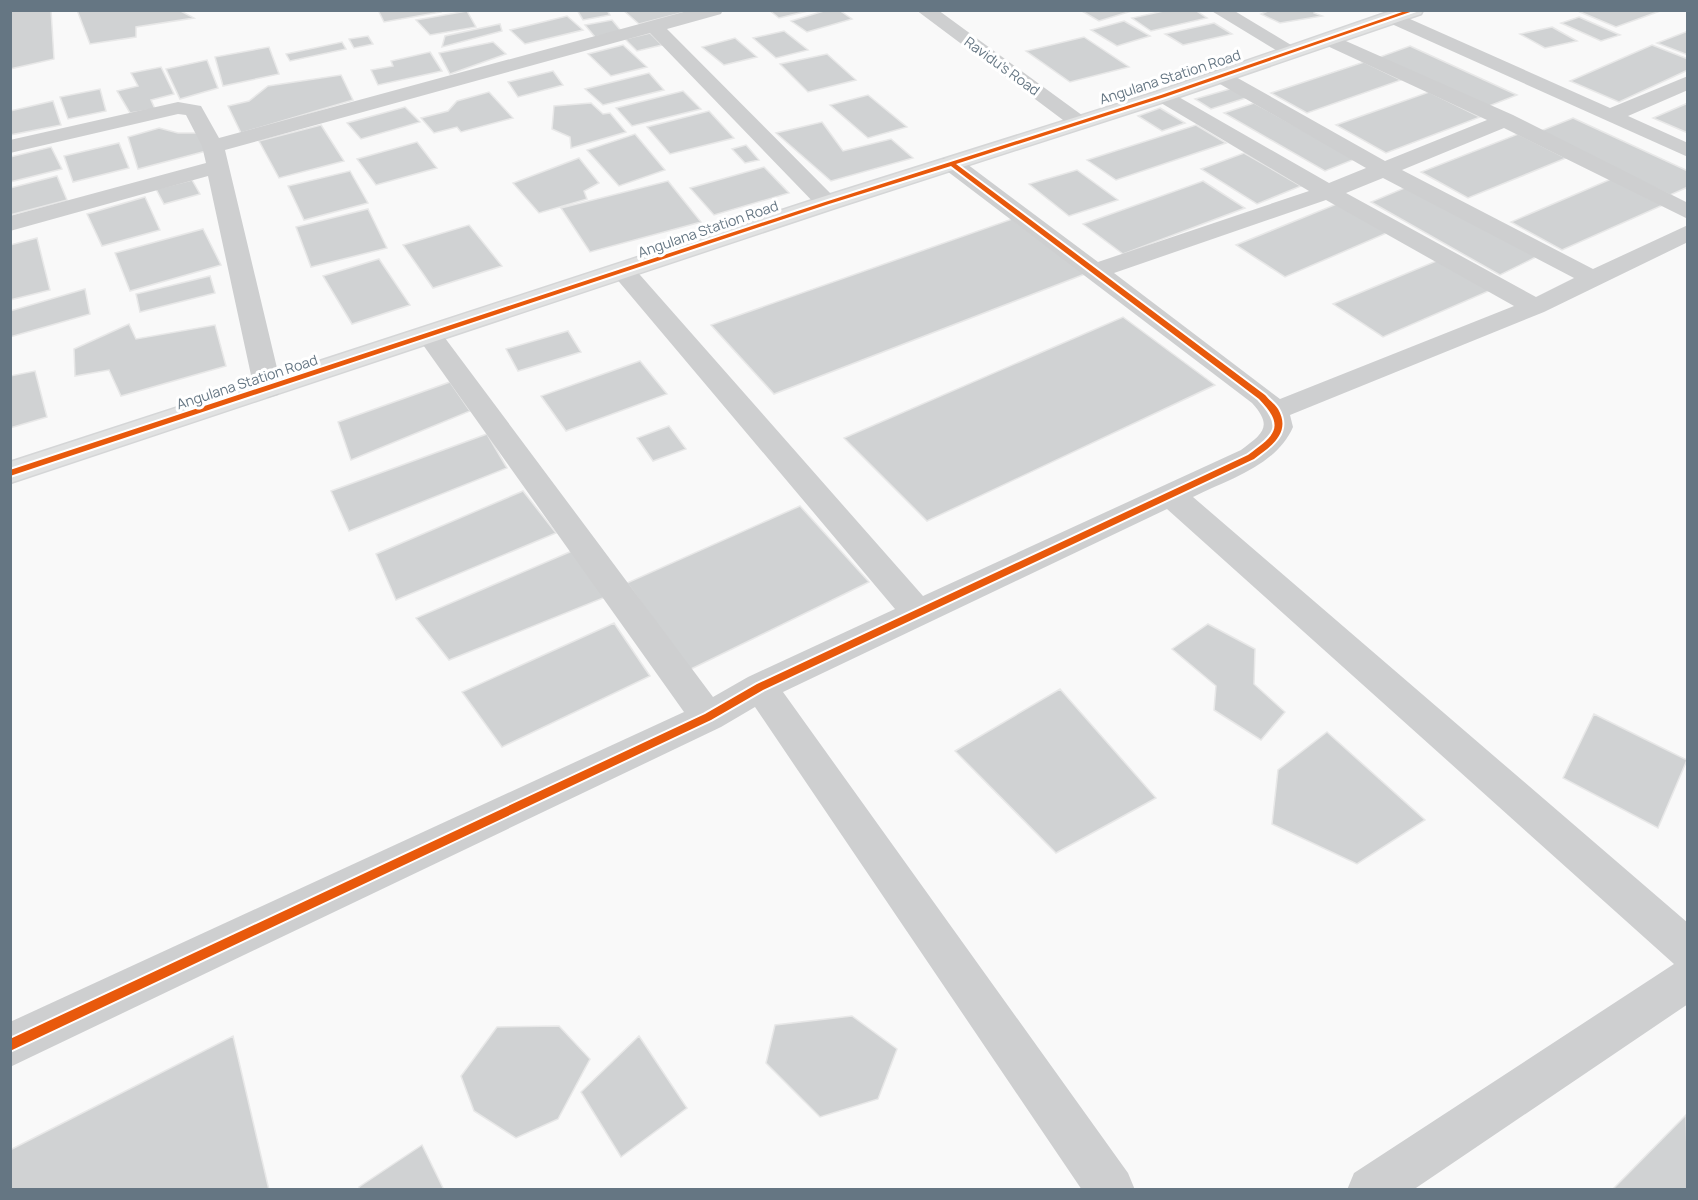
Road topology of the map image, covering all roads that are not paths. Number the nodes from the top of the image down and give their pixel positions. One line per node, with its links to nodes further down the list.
1 (714, 10): 5 (street)
2 (925, 10): 13 (street, Ravidu's Road)
3 (1218, 10): 7 (street)
4 (1403, 14): 6 (street, Angulana Station Road); 11 (street)
5 (655, 27): 16 (street); 20 (street)
6 (1330, 40): 7 (street, Angulana Station Road); 12 (street)
7 (1291, 51): 8 (street, Angulana Station Road)
8 (1220, 76): 10 (street, Angulana Station Road); 18 (street)
9 (1688, 82): 11 (street)
10 (1163, 96): 13 (street, Angulana Station Road); 19 (street)
11 (1610, 116): 15 (street)
12 (1504, 120): 18 (street); 21 (street)
13 (1079, 121): 17 (street, Angulana Station Road)
14 (10, 147): 16 (street)
15 (1688, 151)
16 (216, 156): 22 (street); 29 (street)
17 (951, 163): 20 (street, Angulana Station Road); 25 (street)
18 (1382, 168): 19 (street); 26 (street)
19 (1328, 192): 25 (street); 27 (street)
20 (827, 203): 24 (street, Angulana Station Road)
21 (1688, 212)
22 (10, 224)
23 (1688, 232): 26 (street)
24 (624, 272): 28 (street, Angulana Station Road); 33 (street)
25 (1093, 272): 30 (street)
26 (1592, 278): 27 (street)
27 (1535, 307): 30 (street)
28 (430, 336): 29 (street, Angulana Station Road); 35 (street)
29 (268, 389): 31 (street, Angulana Station Road)
30 (1275, 411): 32 (street)
31 (10, 473)
32 (1171, 495): 33 (street); 36 (street)
33 (917, 612): 34 (street)
34 (760, 687): 35 (street); 39 (street)
35 (708, 717): 38 (street)
36 (1688, 950)
37 (1688, 979): 40 (street)
38 (10, 1045)
39 (1111, 1190)
40 (1371, 1190)

